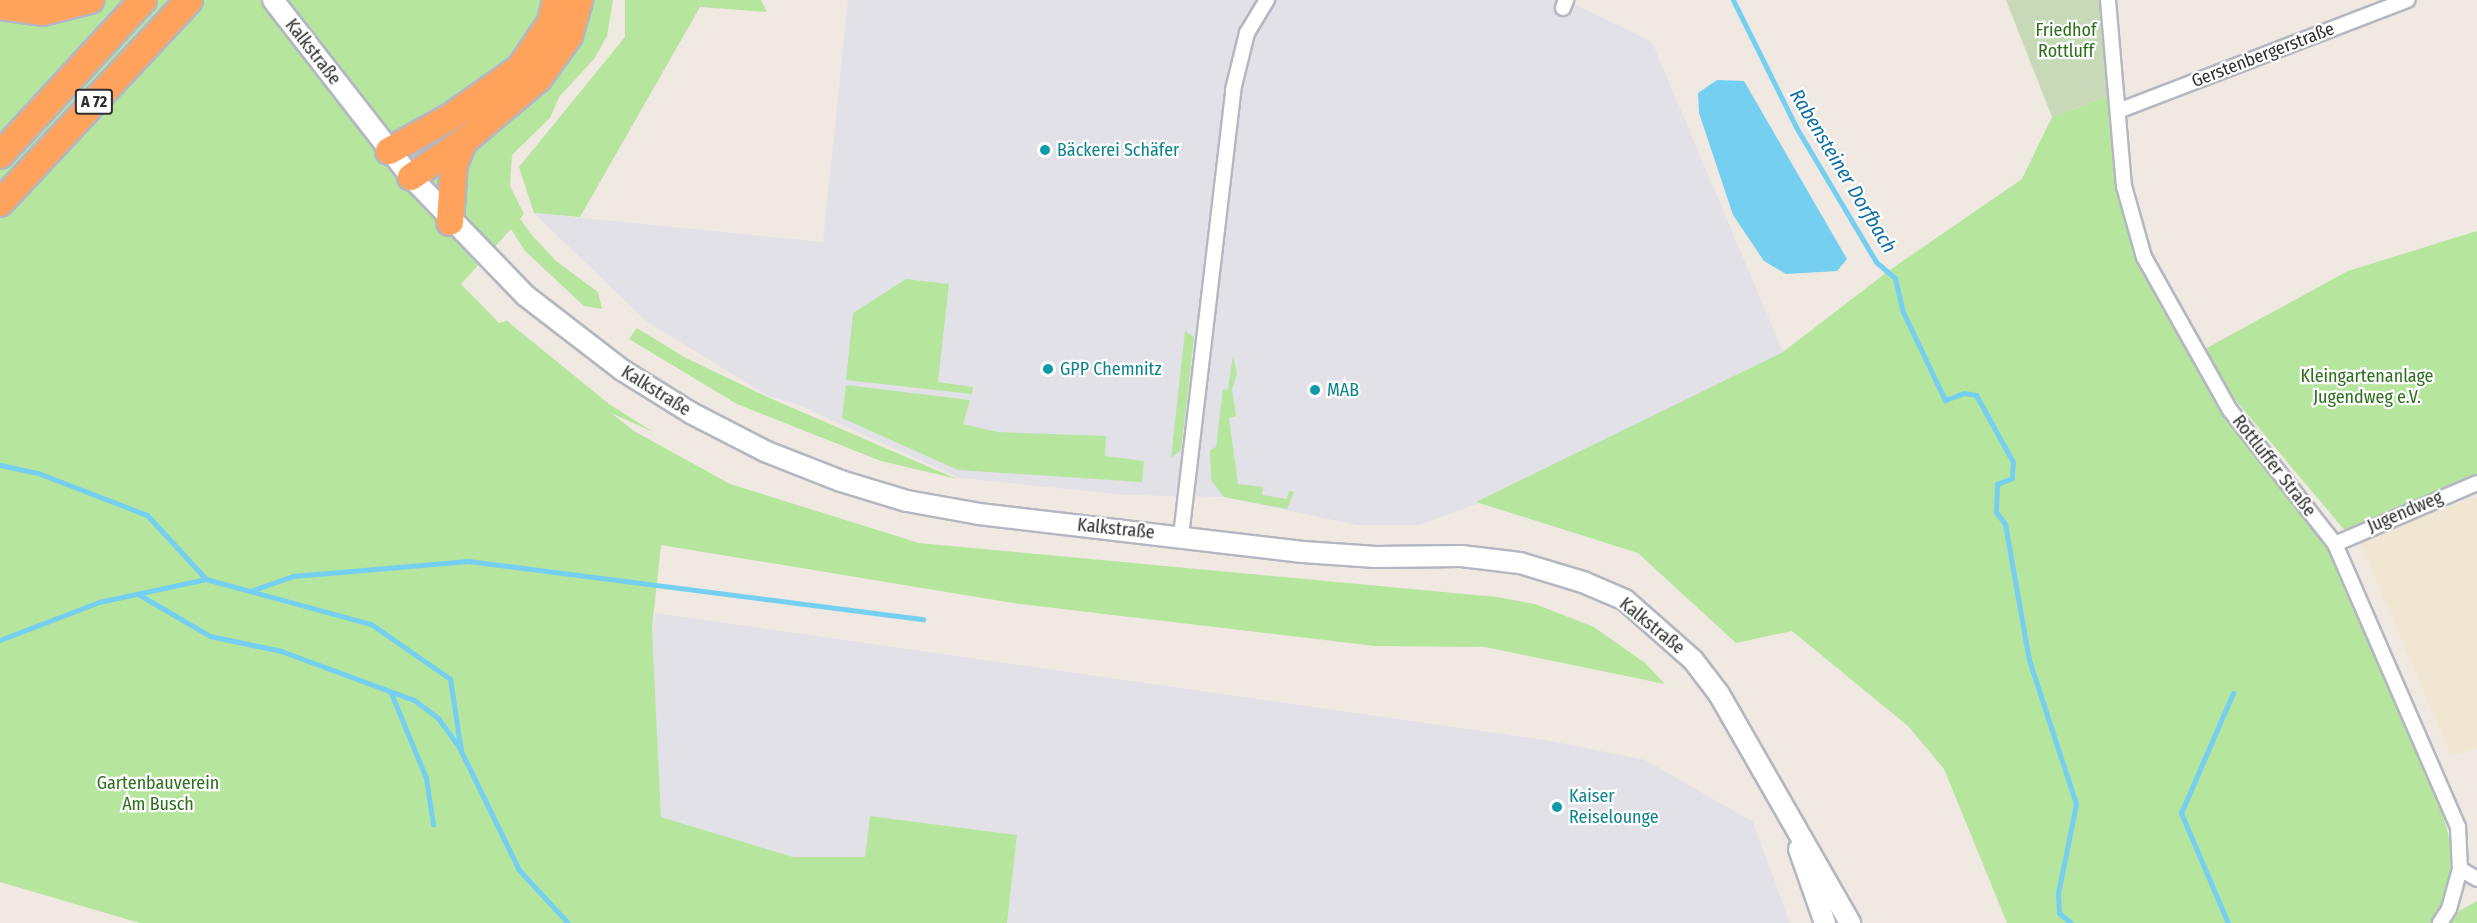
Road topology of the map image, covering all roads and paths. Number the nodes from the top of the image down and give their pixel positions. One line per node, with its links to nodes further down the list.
1 (90, 0): 9 (highway)
2 (143, 0): 14 (highway, A 72)
3 (189, 0): 16 (highway, A 72)
4 (556, 0): 13 (highway)
5 (579, 0): 12 (highway)
6 (1267, 0): 19 (street, Kalkstraße)
7 (2108, 0): 11 (street, Rottluffer Straße)
8 (2408, 0): 11 (street, Gerstenbergerstraße)
9 (0, 6)
10 (277, 6): 13 (main road, Kalkstraße)
11 (2118, 111): 20 (street, Rottluffer Straße)
12 (464, 141): 15 (highway); 17 (highway)
13 (389, 151): 15 (main road, Kalkstraße)
14 (0, 155)
15 (411, 177): 17 (main road, Kalkstraße)
16 (0, 203)
17 (450, 222): 19 (main road, Kalkstraße)
18 (2477, 483): 20 (street, Jugendweg)
19 (1181, 536): 21 (main road, Kalkstraße)
20 (2335, 544): 22 (street, Rottluffer Straße)
21 (1789, 817): 24 (main road, Kalkstraße); 25 (main road, Kalkstraße)
22 (2460, 869): 23 (street); 26 (street, Rottluffer Straße)
23 (2477, 879)
24 (1825, 923)
25 (1850, 923)
26 (2440, 923)

